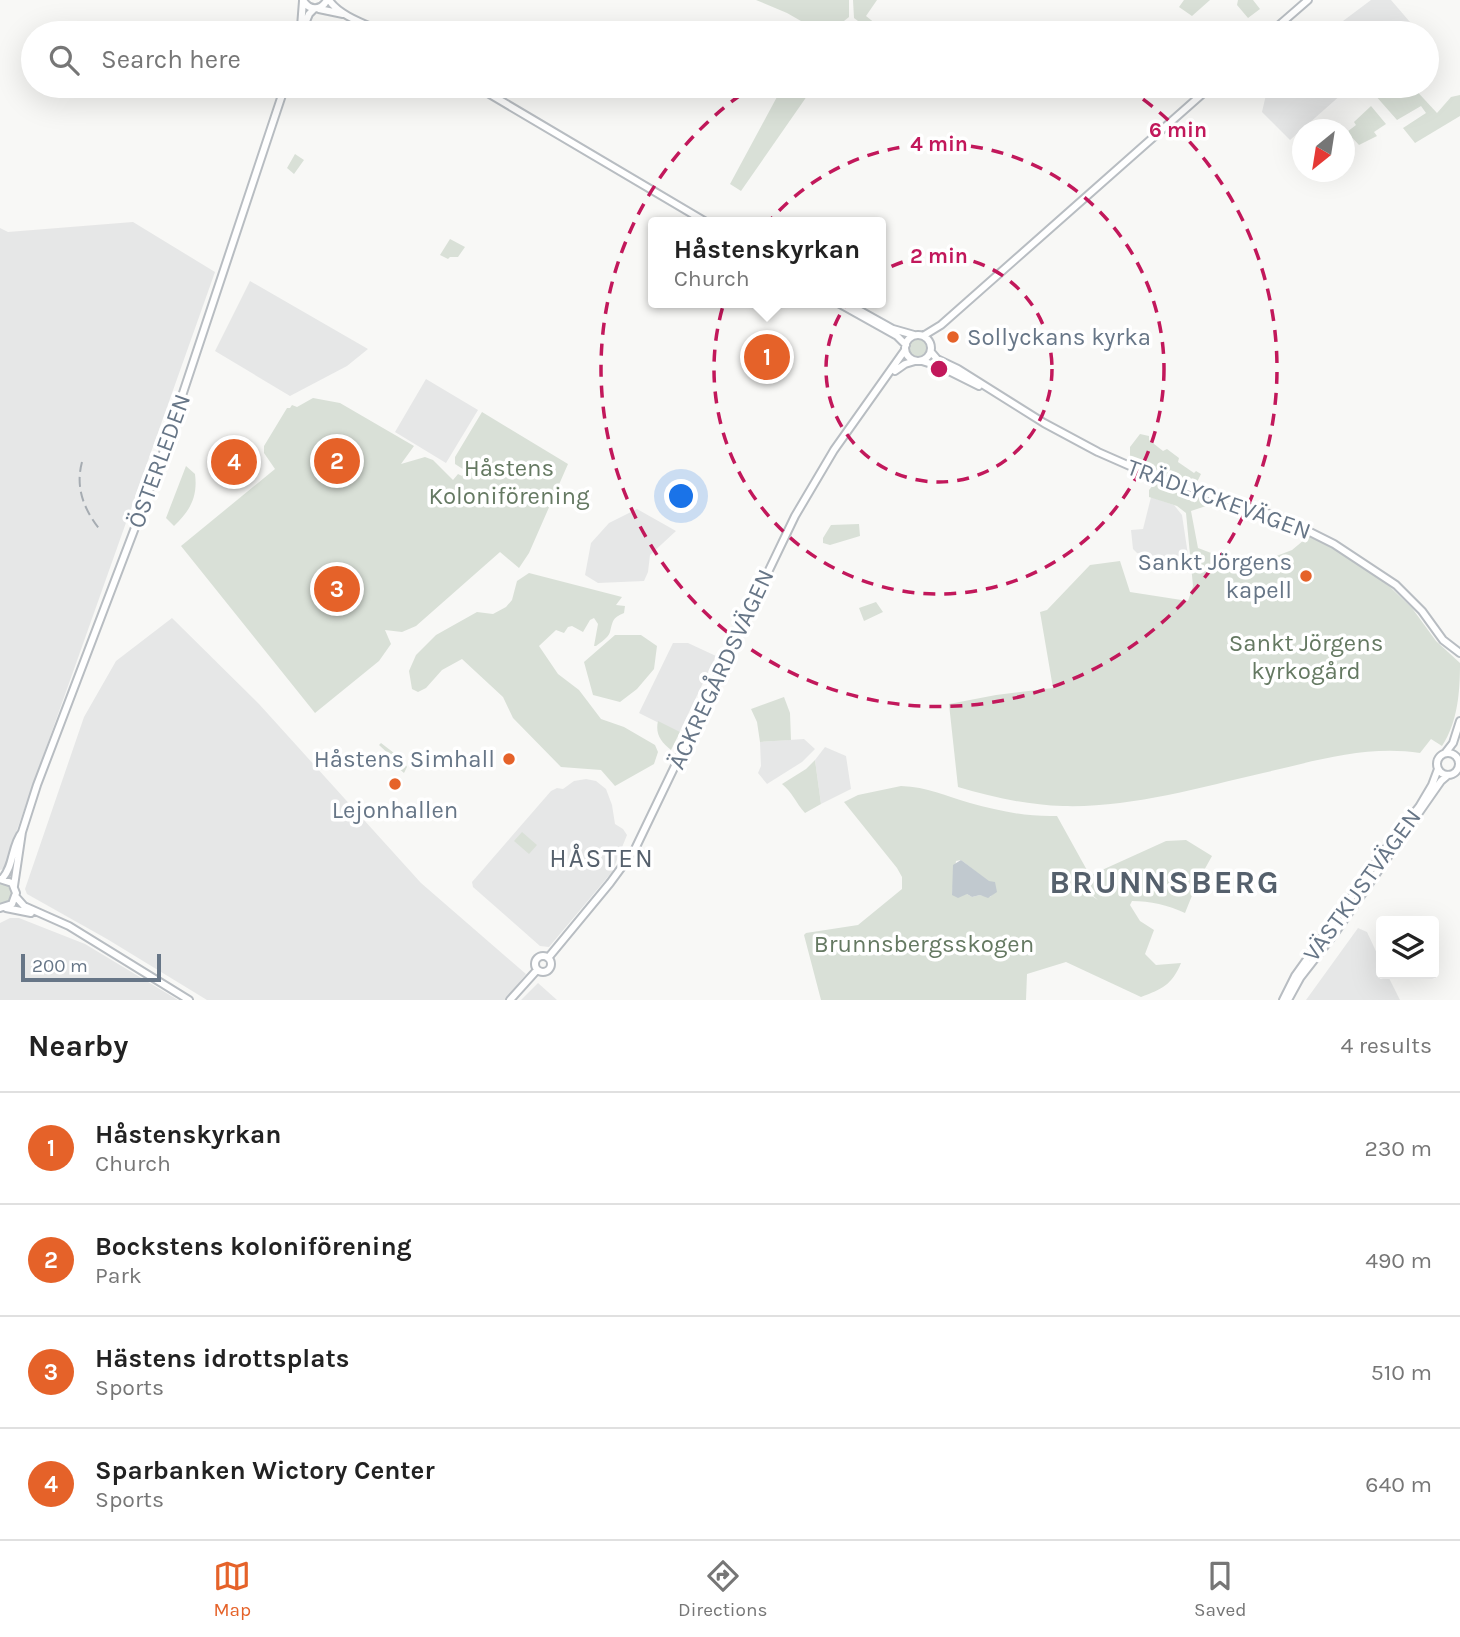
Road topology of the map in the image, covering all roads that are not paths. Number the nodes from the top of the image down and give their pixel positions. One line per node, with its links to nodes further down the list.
1 (303, 0): 4 (street); 6 (street)
2 (328, 0): 4 (street); 5 (street)
3 (1308, 0): 9 (street)
4 (316, 8): 5 (street); 7 (street)
5 (348, 15): 8 (street)
6 (302, 21)
7 (306, 21)
8 (360, 21)
9 (1284, 21)
10 (281, 98): 31 (street, ÖSTERLEDEN)
11 (496, 98): 13 (street)
12 (1196, 98): 16 (street)
13 (698, 217)
14 (847, 308): 19 (street)
15 (854, 308): 17 (street)
16 (941, 325): 18 (street); 20 (street)
17 (914, 335): 18 (street); 19 (street)
18 (923, 336): 20 (street)
19 (905, 348): 21 (street); 22 (street, ÄCKREGÅRDSVÄGEN)
20 (931, 350): 21 (street); 23 (street, TRÄDLYCKEVÄGEN)
21 (918, 361): 22 (street, ÄCKREGÅRDSVÄGEN); 23 (street, TRÄDLYCKEVÄGEN)
22 (888, 377): 37 (street, ÄCKREGÅRDSVÄGEN)
23 (989, 391): 24 (street, TRÄDLYCKEVÄGEN)
24 (1460, 650)
25 (1460, 721): 26 (street)
26 (1446, 752): 28 (street); 29 (street)
27 (1460, 757): 28 (street)
28 (1459, 764): 30 (street)
29 (1438, 769): 30 (street); 41 (street, VÄSTKUSTVÄGEN)
30 (1448, 775): 41 (street, VÄSTKUSTVÄGEN)
31 (22, 832): 32 (street, ÖSTERLEDEN); 33 (street, ÖSTERLEDEN)
32 (1, 879): 33 (street)
33 (15, 886): 34 (street, ÖSTERLEDEN)
34 (16, 897): 35 (street); 36 (street)
35 (3, 908): 36 (street)
36 (75, 931): 39 (street)
37 (548, 958): 38 (street, ÄCKREGÅRDSVÄGEN); 38 (street, ÄCKREGÅRDSVÄGEN)
38 (537, 970): 40 (street, ÄCKREGÅRDSVÄGEN)
39 (189, 1000)
40 (510, 1000)
41 (1285, 1000)

